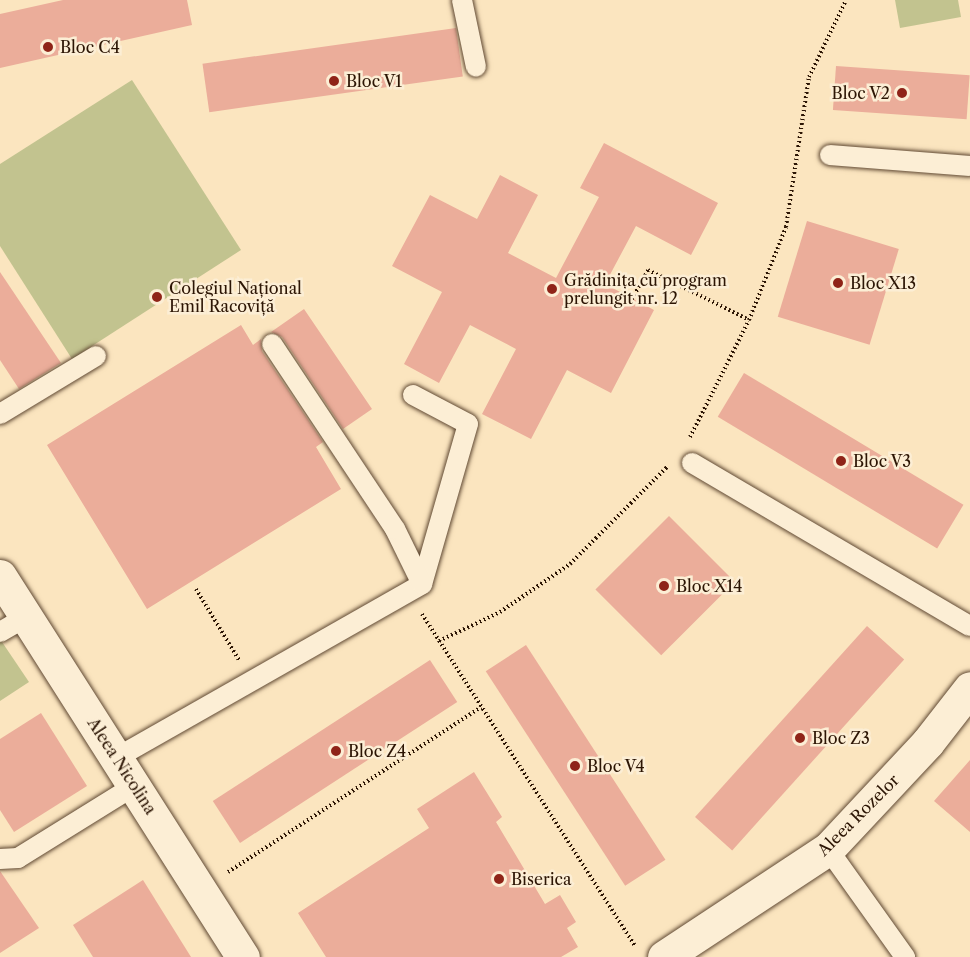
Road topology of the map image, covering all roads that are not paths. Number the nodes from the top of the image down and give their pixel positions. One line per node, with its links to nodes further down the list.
1 (462, 0): 2 (lane)
2 (476, 67)
3 (830, 154): 4 (lane)
4 (970, 166)
5 (272, 344): 11 (lane)
6 (96, 356): 8 (lane)
7 (413, 395): 11 (lane)
8 (0, 414)
9 (684, 460): 13 (lane)
10 (0, 576): 12 (street, Aleea Nicolina)
11 (415, 588): 15 (lane)
12 (13, 624): 15 (street, Aleea Nicolina)
13 (970, 626)
14 (970, 688): 17 (street, Aleea Rozelor)
15 (116, 758): 16 (street, Aleea Nicolina)
16 (134, 786): 18 (lane); 19 (street, Aleea Nicolina)
17 (828, 849): 20 (street, Aleea Rozelor); 21 (lane)
18 (0, 859)
19 (243, 957)
20 (664, 957)
21 (905, 957)

